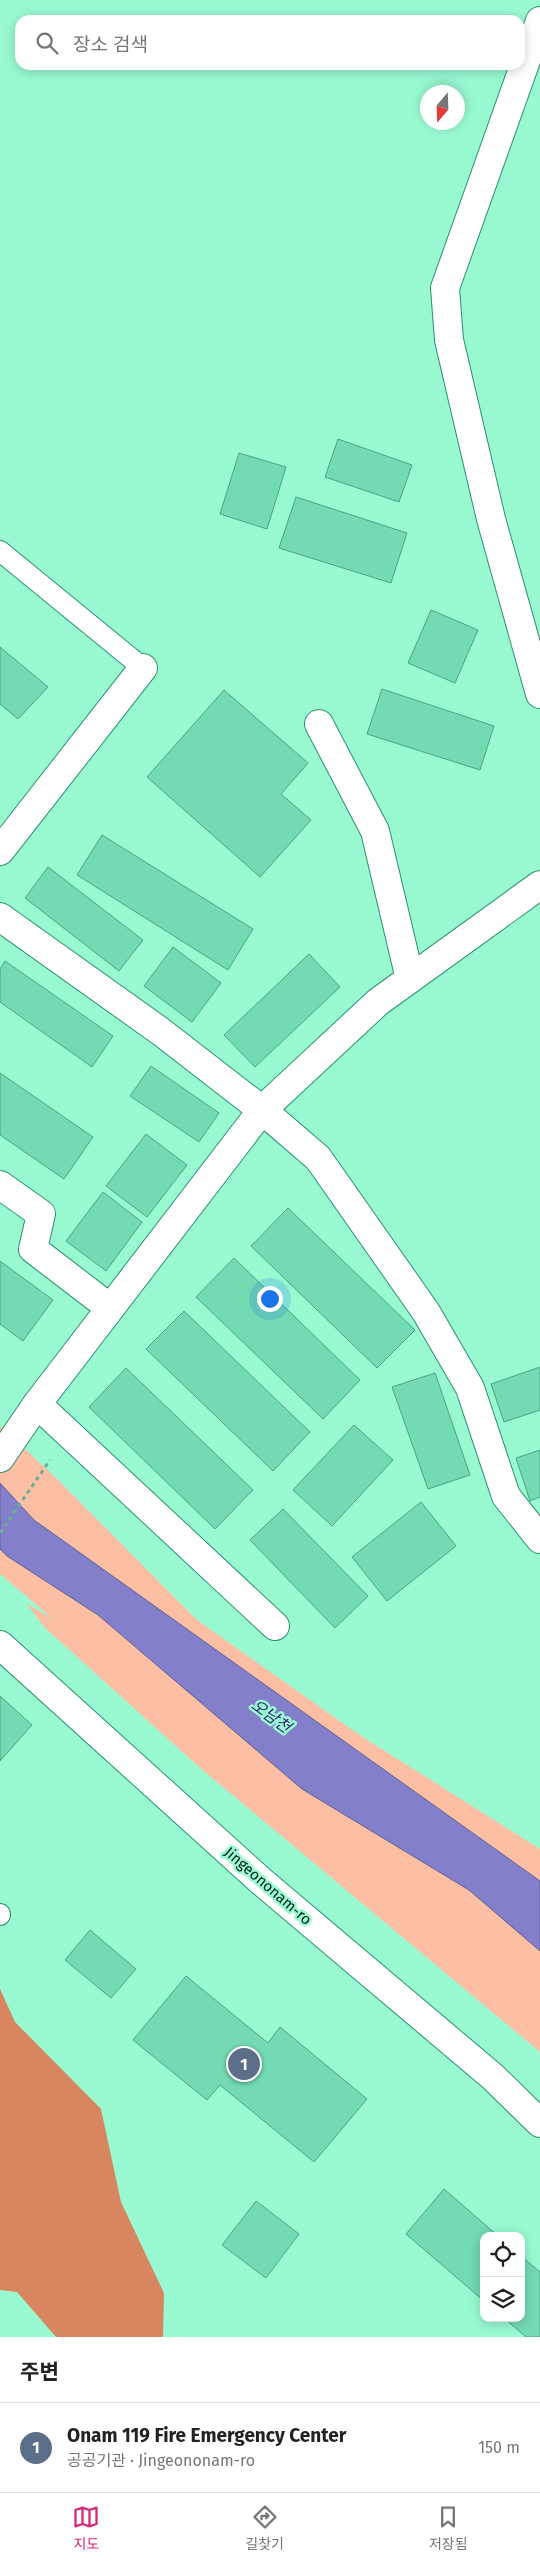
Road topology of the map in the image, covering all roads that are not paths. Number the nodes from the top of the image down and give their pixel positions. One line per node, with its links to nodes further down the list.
1 (540, 21): 2 (street)
2 (525, 63)
3 (523, 70): 6 (street)
4 (0, 551): 5 (lane)
5 (143, 668): 8 (street)
6 (540, 694)
7 (319, 724): 11 (street)
8 (0, 851)
9 (540, 884): 11 (street)
10 (0, 917): 12 (street)
11 (410, 979): 12 (street)
12 (262, 1110): 14 (street); 17 (street)
13 (0, 1185): 14 (street)
14 (110, 1308): 15 (street)
15 (37, 1404): 16 (street); 18 (street)
16 (0, 1458)
17 (540, 1539)
18 (276, 1626)
19 (0, 1645): 20 (street, Jingeononam-ro)
20 (540, 2124)

